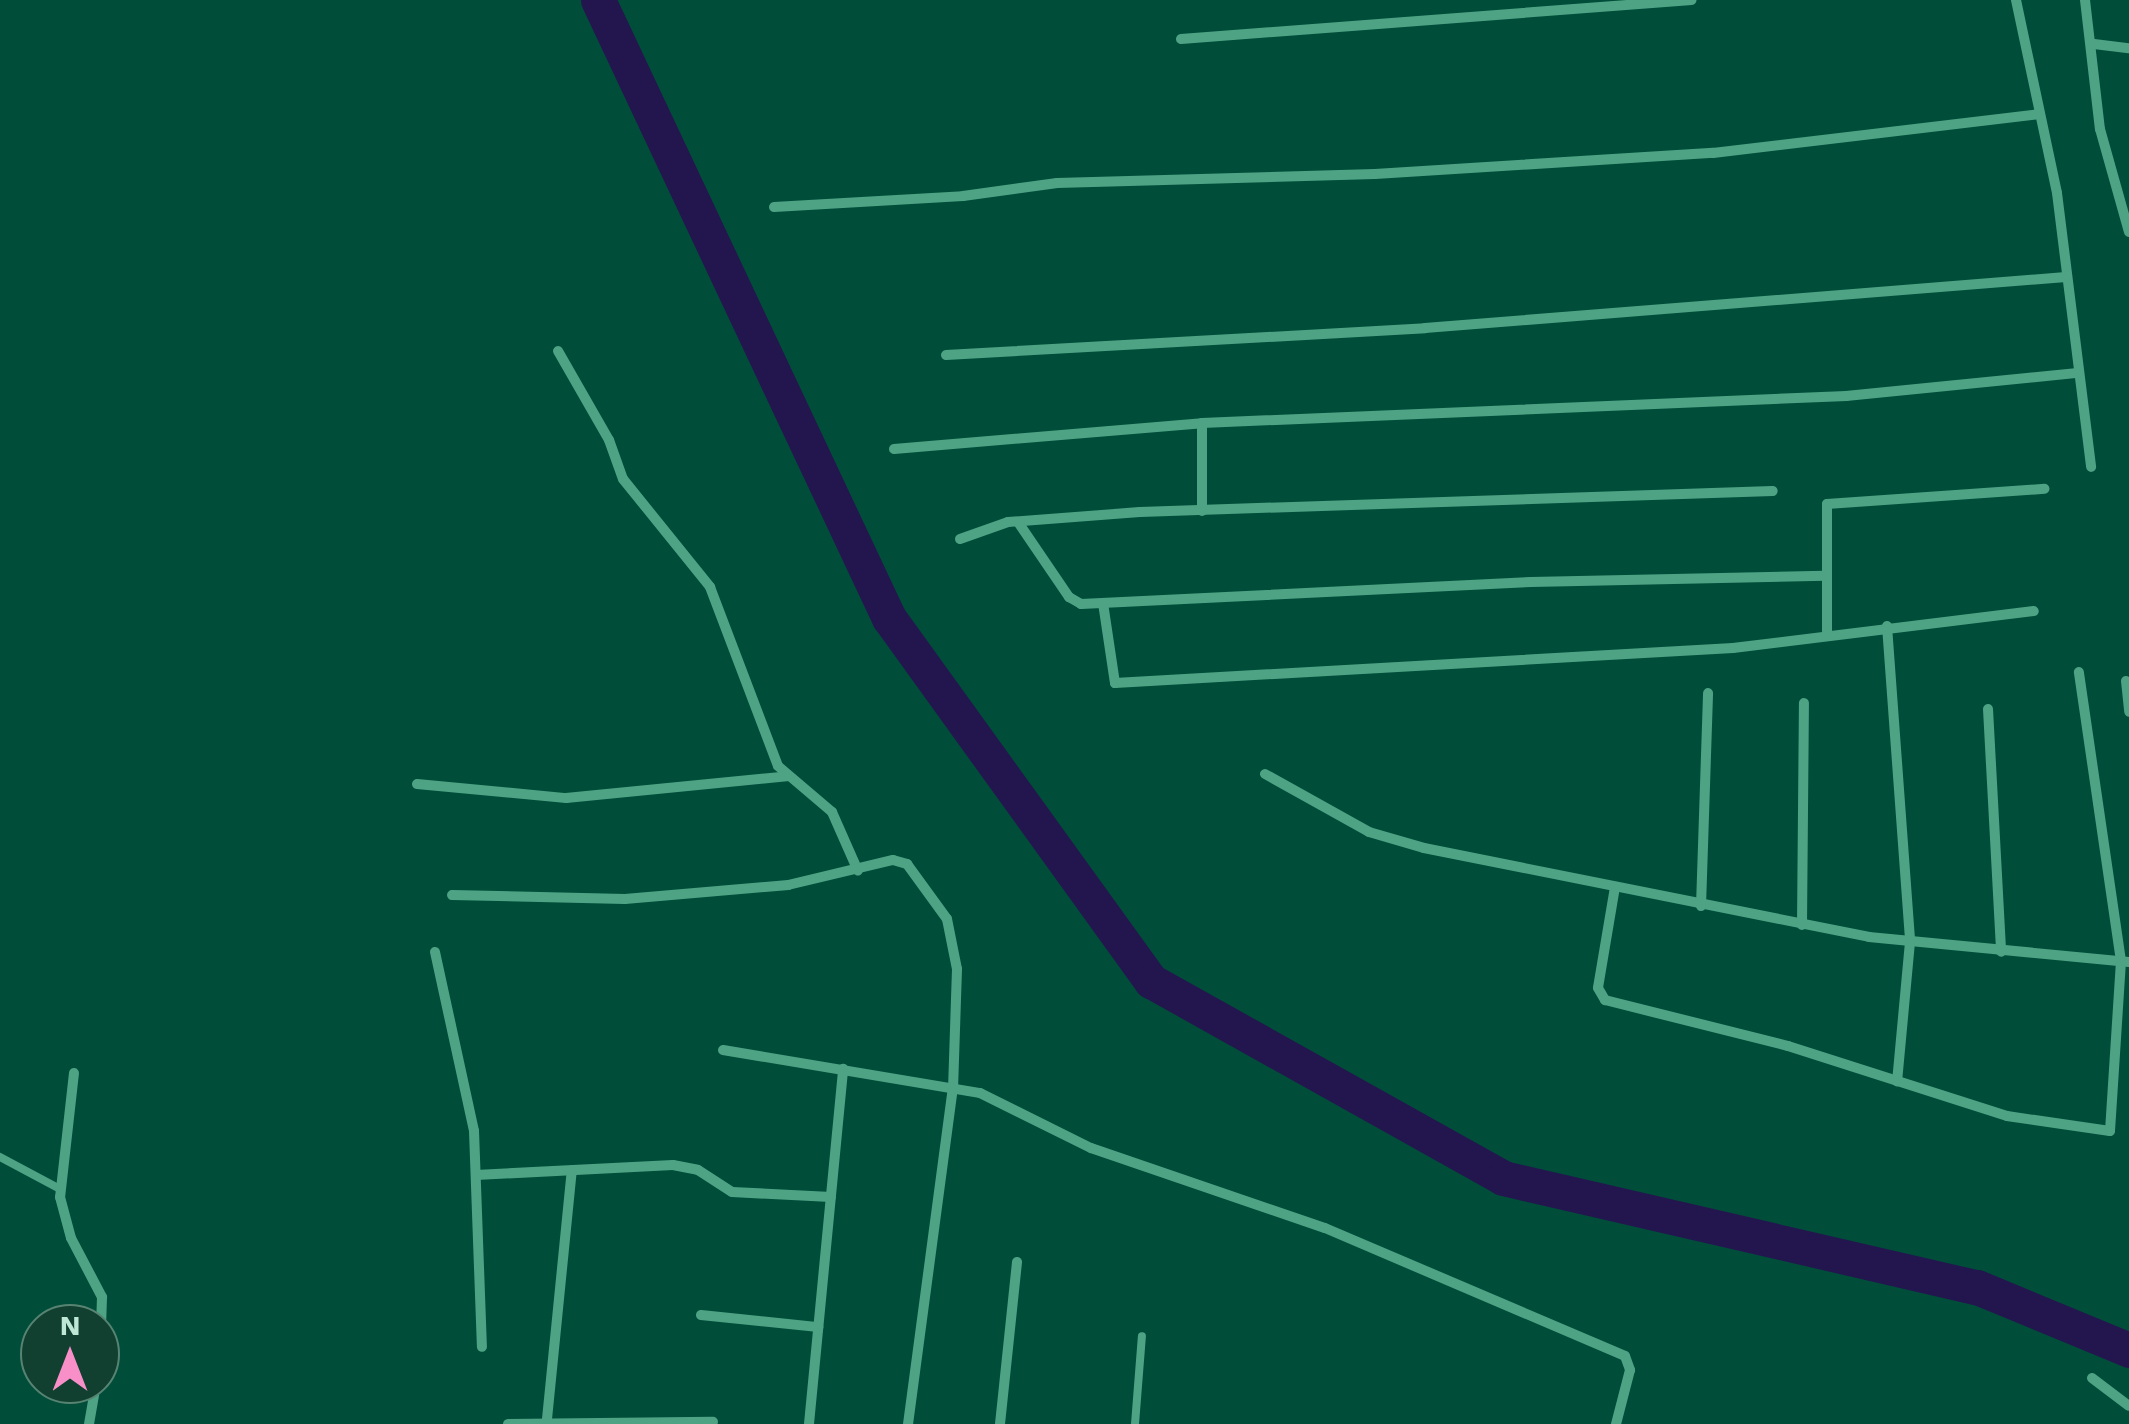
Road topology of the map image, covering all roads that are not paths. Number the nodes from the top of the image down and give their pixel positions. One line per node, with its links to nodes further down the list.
1 (1692, 0): 4 (street)
2 (2016, 0): 7 (street)
3 (2085, 0): 5 (street)
4 (1181, 39)
5 (2094, 44): 6 (street); 9 (street)
6 (2129, 48)
7 (2038, 114): 8 (street); 10 (street)
8 (774, 207)
9 (2129, 231)
10 (2066, 276): 12 (street); 13 (street)
11 (558, 350): 34 (street)
12 (946, 354)
13 (2078, 373): 14 (street); 16 (street)
14 (1202, 423): 15 (street); 19 (street)
15 (894, 448)
16 (2091, 466)
17 (2044, 489): 22 (street)
18 (1774, 491): 19 (street)
19 (1202, 511): 20 (street)
20 (1018, 522): 21 (street); 23 (street)
21 (960, 538)
22 (1825, 576): 23 (street); 26 (street)
23 (1104, 603): 26 (street)
24 (2034, 611): 25 (street)
25 (1888, 626): 26 (street); 41 (street)
26 (1828, 631)
27 (2079, 672): 44 (street)
28 (2126, 682): 32 (street)
29 (1708, 693): 39 (street)
30 (1804, 703): 40 (street)
31 (1988, 709): 43 (street)
32 (2129, 712)
33 (1265, 774): 37 (street)
34 (789, 776): 35 (street); 36 (street)
35 (417, 784)
36 (858, 872): 38 (street); 49 (street)
37 (1615, 887): 39 (street); 48 (street)
38 (452, 895)
39 (1701, 906): 40 (street)
40 (1802, 925): 41 (street)
41 (1910, 942): 43 (street); 48 (street)
42 (435, 952): 52 (street)
43 (2002, 952): 44 (street)
44 (2125, 962): 48 (street)
45 (723, 1050): 46 (street)
46 (844, 1069): 49 (street); 54 (street)
47 (74, 1073): 53 (street)
48 (1897, 1081)
49 (953, 1086): 67 (street); 70 (street)
50 (0, 1156): 53 (lane)
51 (572, 1170): 52 (street); 54 (street); 63 (street)
52 (476, 1175): 60 (street)
53 (60, 1189): 56 (street)
54 (831, 1196): 58 (street)
55 (1017, 1262): 68 (street)
56 (102, 1304)
57 (701, 1315): 58 (street)
58 (818, 1327): 66 (street)
59 (1142, 1336): 69 (lane)
60 (482, 1347)
61 (2092, 1378): 62 (street)
62 (2129, 1406)
63 (547, 1419): 64 (street); 65 (street)
64 (713, 1422)
65 (508, 1424)
66 (809, 1424)
67 (908, 1424)
68 (1000, 1424)
69 (1135, 1424)
70 (1616, 1424)

